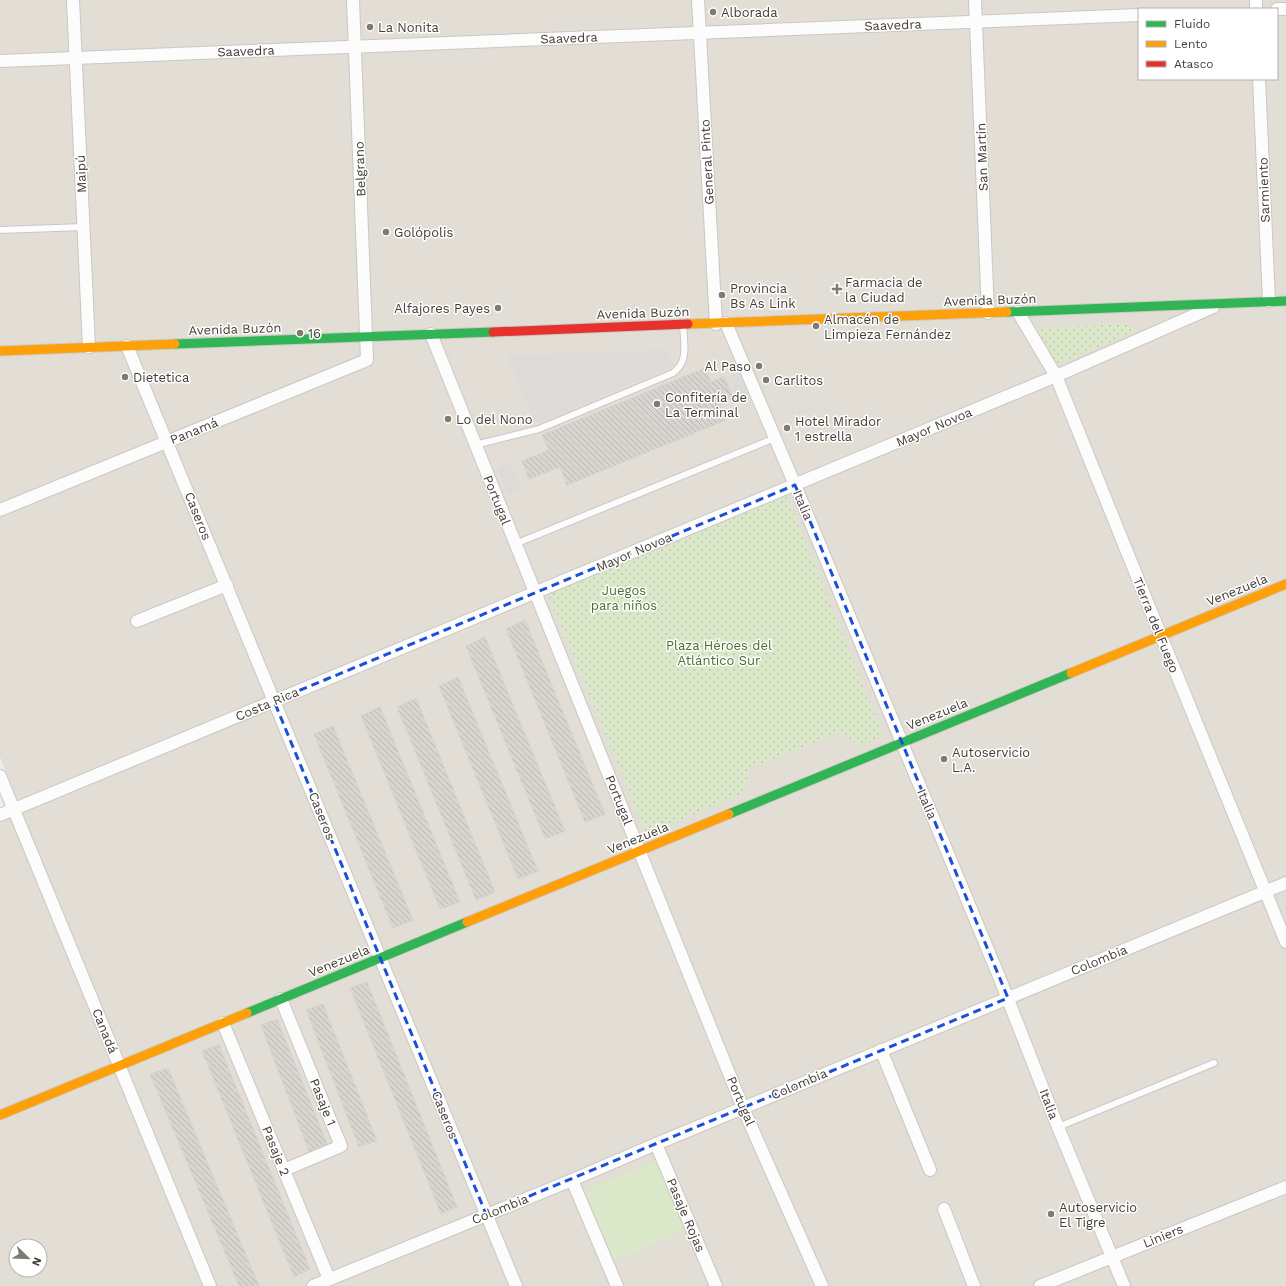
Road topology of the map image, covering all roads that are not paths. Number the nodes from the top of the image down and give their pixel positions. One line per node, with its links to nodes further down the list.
1 (73, 0): 9 (street, Maipú)
2 (353, 0): 8 (street, Belgrano)
3 (698, 0): 7 (street, General Pinto)
4 (975, 0): 6 (street, San Martín)
5 (1138, 15): 6 (street, Saavedra)
6 (976, 22): 7 (street, Saavedra); 18 (street, San Martín)
7 (699, 32): 8 (street, Saavedra); 19 (street, General Pinto)
8 (355, 46): 9 (street, Saavedra); 22 (street, Belgrano)
9 (76, 58): 10 (street, Saavedra); 12 (street, Maipú)
10 (0, 61)
11 (1259, 80): 15 (street, Sarmiento)
12 (83, 227): 13 (lane); 24 (street, Maipú)
13 (0, 230)
14 (1286, 301): 15 (street, Avenida Buzón)
15 (1269, 302): 16 (street, Avenida Buzón)
16 (1220, 303): 17 (street, Avenida Buzón); 26 (street, Mayor Novoa)
17 (1018, 312): 18 (street, Avenida Buzón); 26 (street, Tierra del Fuego)
18 (988, 313): 19 (street, Avenida Buzón)
19 (721, 324): 20 (street, Avenida Buzón); 27 (street, Italia)
20 (683, 325): 21 (street, Avenida Buzón); 29 (lane)
21 (431, 334): 22 (street, Avenida Buzón); 29 (street, Portugal)
22 (366, 337): 23 (street, Avenida Buzón); 28 (street, Panamá)
23 (127, 346): 24 (street, Avenida Buzón); 28 (street, Caseros)
24 (89, 347): 25 (street, Avenida Buzón)
25 (0, 351)
26 (1056, 376): 30 (street, Mayor Novoa); 37 (street, Tierra del Fuego)
27 (775, 438): 30 (street, Italia); 32 (lane)
28 (168, 442): 31 (street, Panamá); 34 (street, Caseros)
29 (475, 445): 32 (street, Portugal)
30 (795, 485): 35 (street, Mayor Novoa); 39 (street, Italia)
31 (0, 510)
32 (515, 544): 35 (street, Portugal)
33 (1286, 584): 37 (street, Venezuela)
34 (226, 585): 36 (street); 38 (street, Caseros)
35 (535, 593): 38 (street, Costa Rica); 43 (street, Portugal)
36 (137, 621)
37 (1161, 636): 39 (street, Venezuela); 45 (street, Tierra del Fuego)
38 (274, 701): 41 (street, Costa Rica); 47 (street, Caseros)
39 (902, 743): 43 (street, Venezuela); 48 (street, Italia)
40 (0, 776): 41 (street, Canadá)
41 (14, 809): 42 (street, Costa Rica); 53 (street, Canadá)
42 (0, 815)
43 (640, 851): 47 (street, Venezuela); 54 (street, Portugal)
44 (1286, 883): 45 (street, Colombia)
45 (1265, 892): 46 (street, Tierra del Fuego); 48 (street, Colombia)
46 (1286, 942)
47 (380, 958): 49 (street, Venezuela); 63 (street, Caseros)
48 (1008, 998): 51 (street, Colombia); 56 (street, Italia)
49 (281, 999): 50 (street, Venezuela); 58 (street, Pasaje 1)
50 (223, 1023): 53 (street, Venezuela); 58 (street, Pasaje 2)
51 (881, 1050): 54 (street, Colombia); 59 (street)
52 (1214, 1063): 56 (lane)
53 (119, 1066): 55 (street, Venezuela); 66 (street, Canadá)
54 (743, 1108): 57 (street, Colombia); 71 (street, Portugal)
55 (0, 1115)
56 (1058, 1127): 64 (street, Italia)
57 (656, 1144): 60 (street, Colombia); 70 (street, Pasaje Rojas)
58 (284, 1170): 65 (street, Pasaje 2)
59 (930, 1170)
60 (572, 1180): 63 (street, Colombia); 69 (street)
61 (1286, 1187): 64 (street, Liniers)
62 (944, 1209): 72 (street)
63 (486, 1214): 65 (street, Colombia); 68 (street, Caseros)
64 (1112, 1257): 73 (street, Liniers); 74 (street, Italia)
65 (329, 1279): 67 (street, Colombia)
66 (210, 1286)
67 (313, 1286)
68 (516, 1286)
69 (617, 1286)
70 (716, 1286)
71 (822, 1286)
72 (974, 1286)
73 (1040, 1286)
74 (1124, 1286)

